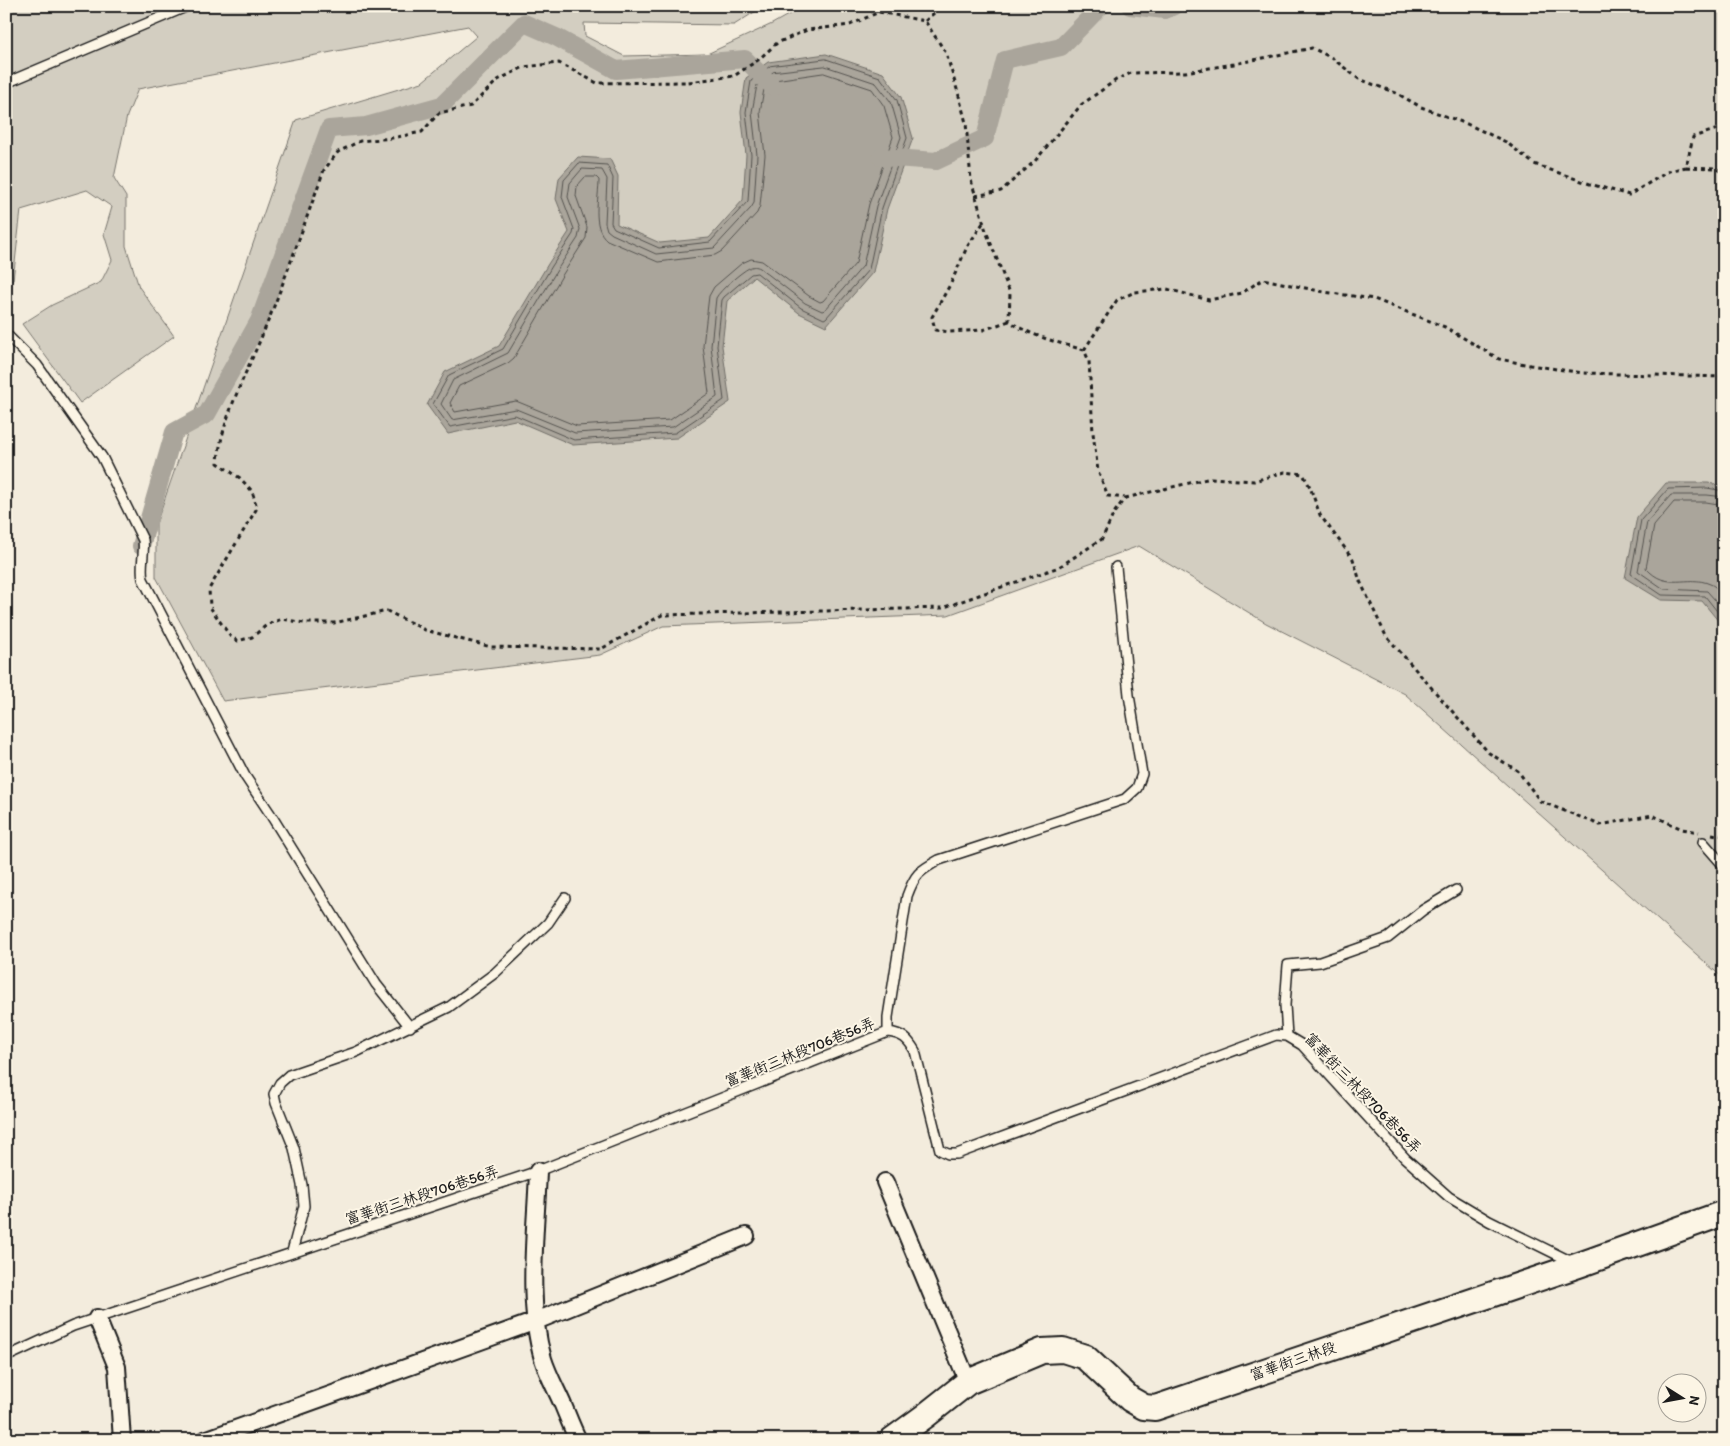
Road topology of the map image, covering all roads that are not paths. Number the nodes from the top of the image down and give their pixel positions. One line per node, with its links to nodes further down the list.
1 (188, 6): 2 (lane)
2 (6, 83)
3 (6, 334): 9 (lane)
4 (1116, 568): 10 (lane)
5 (1702, 837): 6 (lane)
6 (1724, 866)
7 (1456, 890): 11 (lane)
8 (565, 898): 9 (lane)
9 (410, 1027): 16 (lane)
10 (888, 1032): 11 (lane, 富華街三林段706巷56弄); 12 (lane, 富華街三林段706巷56弄)
11 (1287, 1036): 17 (lane, 富華街三林段706巷56弄)
12 (538, 1171): 16 (lane, 富華街三林段706巷56弄); 19 (street)
13 (885, 1182): 21 (street)
14 (1724, 1213): 17 (street, 富華街三林段)
15 (746, 1236): 19 (street)
16 (292, 1252): 18 (lane, 富華街三林段706巷56弄)
17 (1579, 1265): 21 (street, 富華街三林段)
18 (97, 1318): 20 (lane, 富華街三林段706巷56弄); 22 (street)
19 (536, 1321): 23 (street); 24 (street)
20 (6, 1357)
21 (968, 1382): 25 (street, 富華街三林段)
22 (122, 1440)
23 (206, 1440)
24 (578, 1440)
25 (892, 1440)

